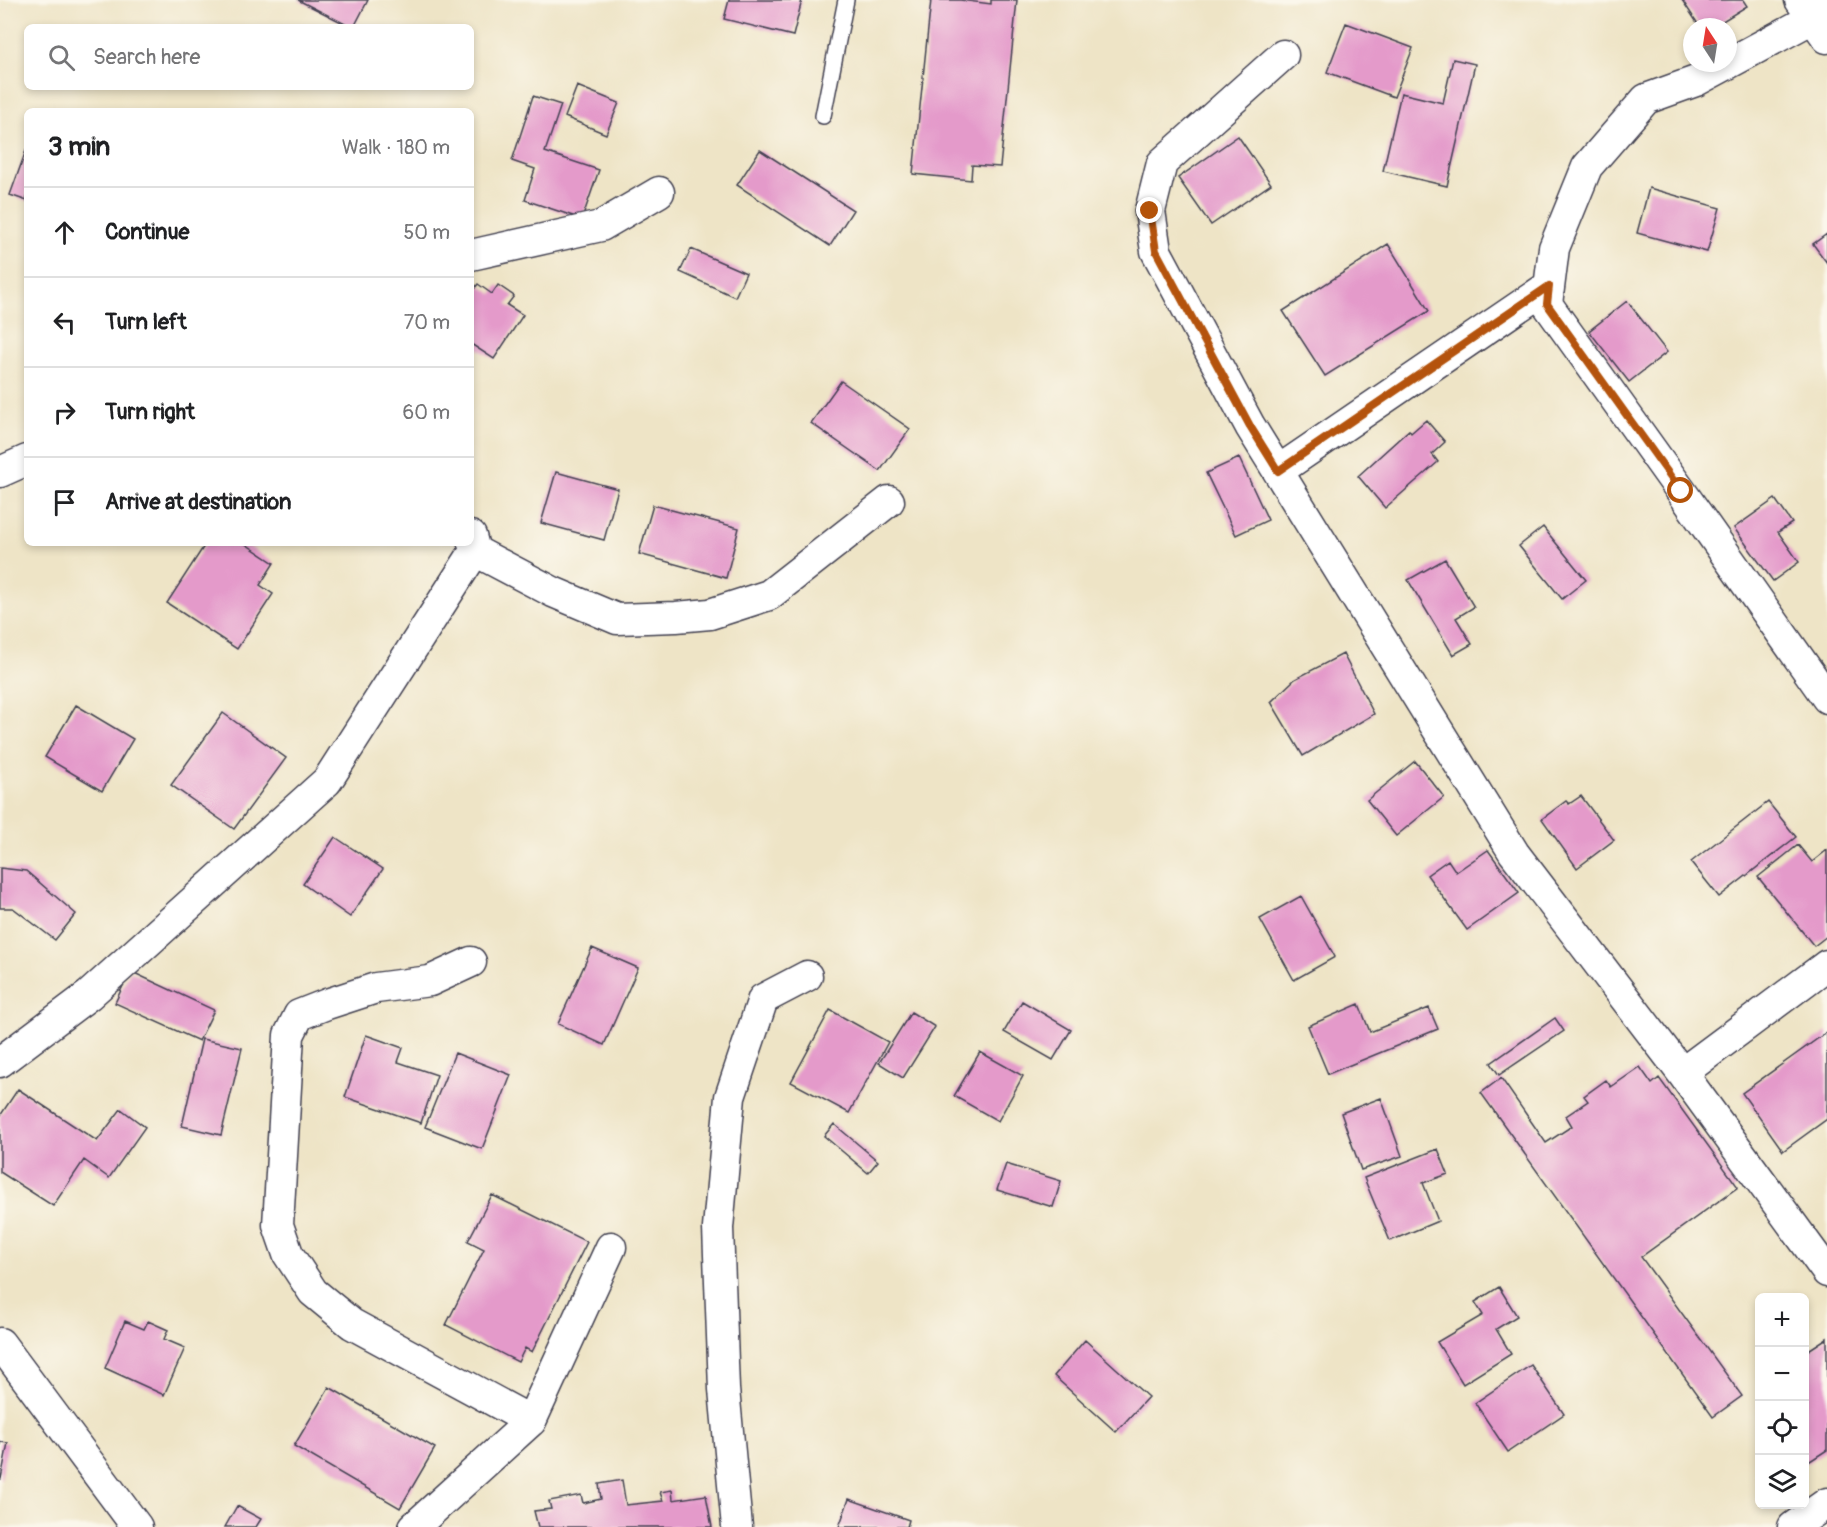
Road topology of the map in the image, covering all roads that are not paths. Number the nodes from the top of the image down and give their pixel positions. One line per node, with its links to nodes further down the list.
1 (846, 0): 4 (lane)
2 (1817, 16): 7 (street)
3 (1283, 55): 9 (street)
4 (823, 116)
5 (659, 192): 6 (street)
6 (474, 254)
7 (1549, 286): 9 (street); 14 (street)
8 (24, 461): 10 (street)
9 (1278, 471): 19 (street)
10 (0, 472)
11 (890, 501): 12 (street)
12 (474, 545)
13 (472, 546): 18 (street)
14 (1827, 698)
15 (471, 962): 23 (street)
16 (1827, 965): 19 (street)
17 (807, 976): 27 (street)
18 (0, 1062)
19 (1682, 1073): 21 (street)
20 (611, 1247): 23 (street)
21 (1827, 1272)
22 (0, 1343): 25 (street)
23 (531, 1421): 26 (street)
24 (1827, 1503): 28 (street)
25 (137, 1527)
26 (414, 1527)
27 (737, 1527)
28 (1793, 1527)

